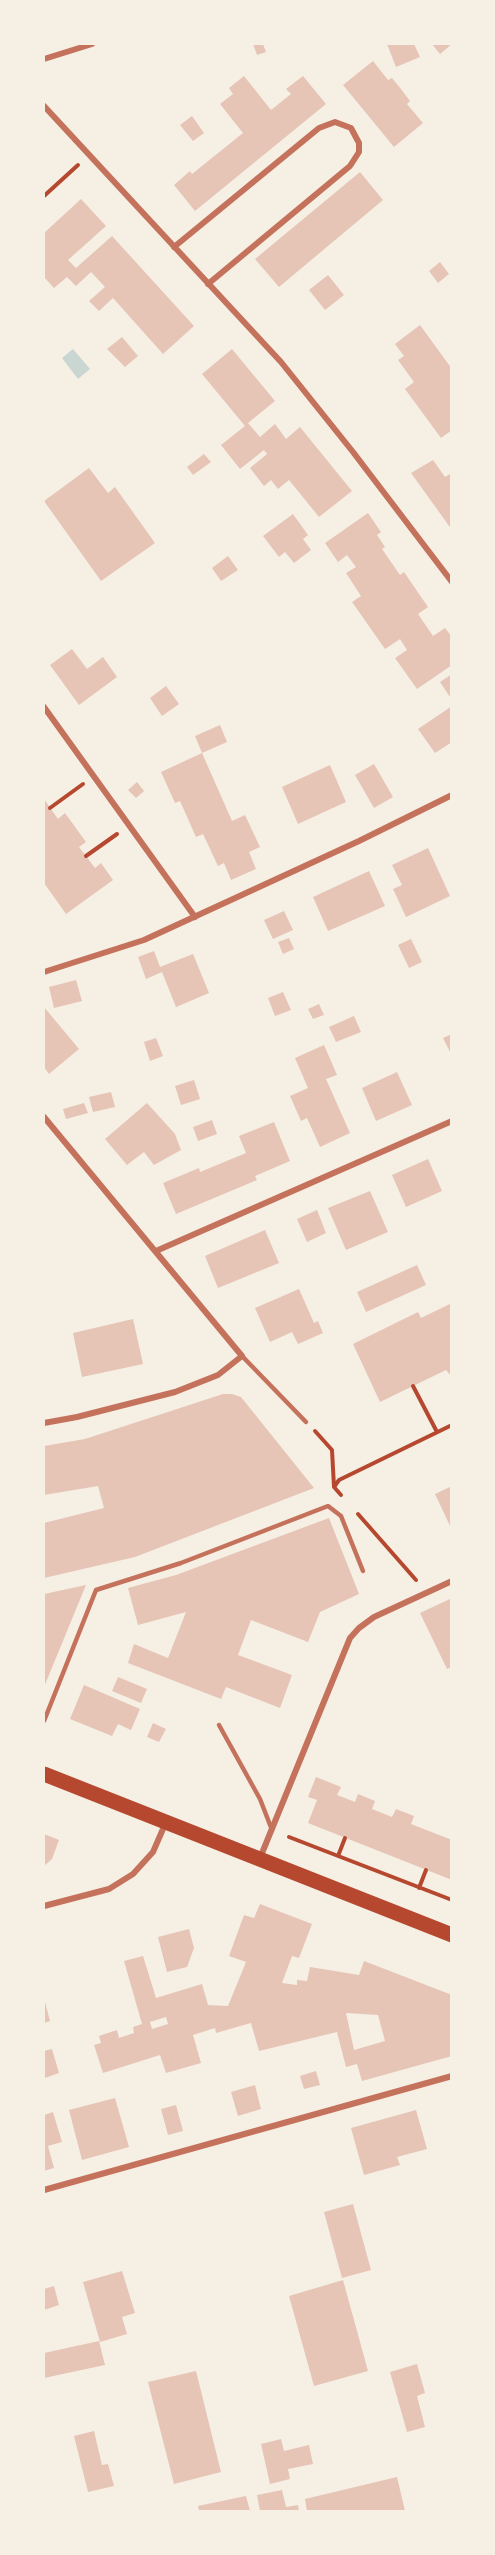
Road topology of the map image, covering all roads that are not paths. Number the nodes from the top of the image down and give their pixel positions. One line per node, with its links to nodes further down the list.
1 (92, 44): 2 (street)
2 (44, 59)
3 (44, 106): 4 (street)
4 (174, 247): 5 (street); 5 (street)
5 (208, 284): 6 (street)
6 (452, 582)
7 (44, 707): 9 (street)
8 (452, 795): 9 (street)
9 (195, 917): 10 (street)
10 (44, 972)
11 (44, 1117): 13 (street)
12 (452, 1121): 13 (street)
13 (156, 1251): 14 (street)
14 (242, 1356): 15 (lane); 16 (street)
15 (306, 1422)
16 (44, 1423)
17 (363, 1571): 19 (lane)
18 (452, 1581): 23 (street)
19 (44, 1721)
20 (219, 1725): 23 (lane)
21 (44, 1774): 22 (main road)
22 (166, 1822): 24 (main road); 25 (street)
23 (272, 1830): 24 (street)
24 (260, 1859): 26 (main road)
25 (44, 1906)
26 (452, 1935)
27 (452, 2076): 28 (street)
28 (44, 2190)

